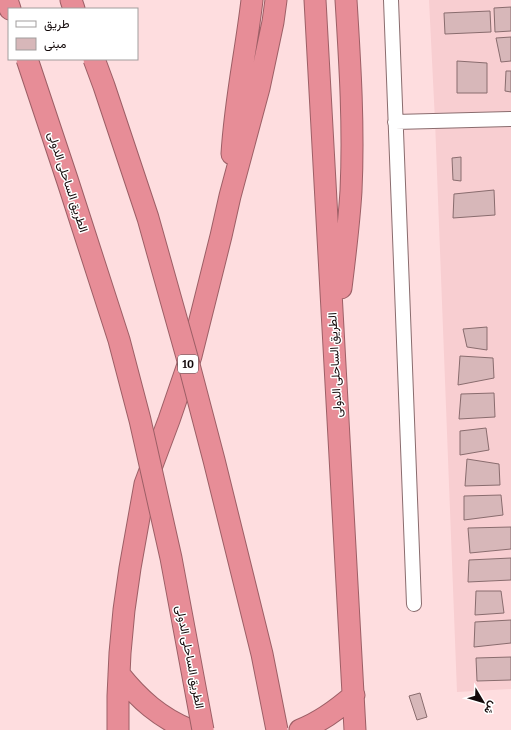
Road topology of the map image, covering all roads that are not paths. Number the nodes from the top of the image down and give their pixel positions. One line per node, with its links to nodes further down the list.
1 (252, 0): 10 (highway)
2 (276, 0): 10 (highway, 10)
3 (315, 0): 11 (highway, الطريق الساحلى الدولى)
4 (346, 0): 11 (highway)
5 (391, 0): 9 (lane)
6 (26, 60): 17 (highway, الطريق الساحلى الدولى, bridge)
7 (94, 60): 18 (highway, 10, bridge)
8 (511, 119): 9 (lane)
9 (396, 122): 12 (lane)
10 (230, 196): 13 (highway, 10)
11 (334, 346): 14 (highway, الطريق الساحلى الدولى)
12 (414, 604)
13 (119, 674): 15 (highway, 10); 16 (highway)
14 (354, 695): 19 (highway); 20 (highway, الطريق الساحلى الدولى)
15 (118, 730)
16 (190, 730)
17 (203, 730)
18 (277, 730)
19 (300, 730)
20 (355, 730)

